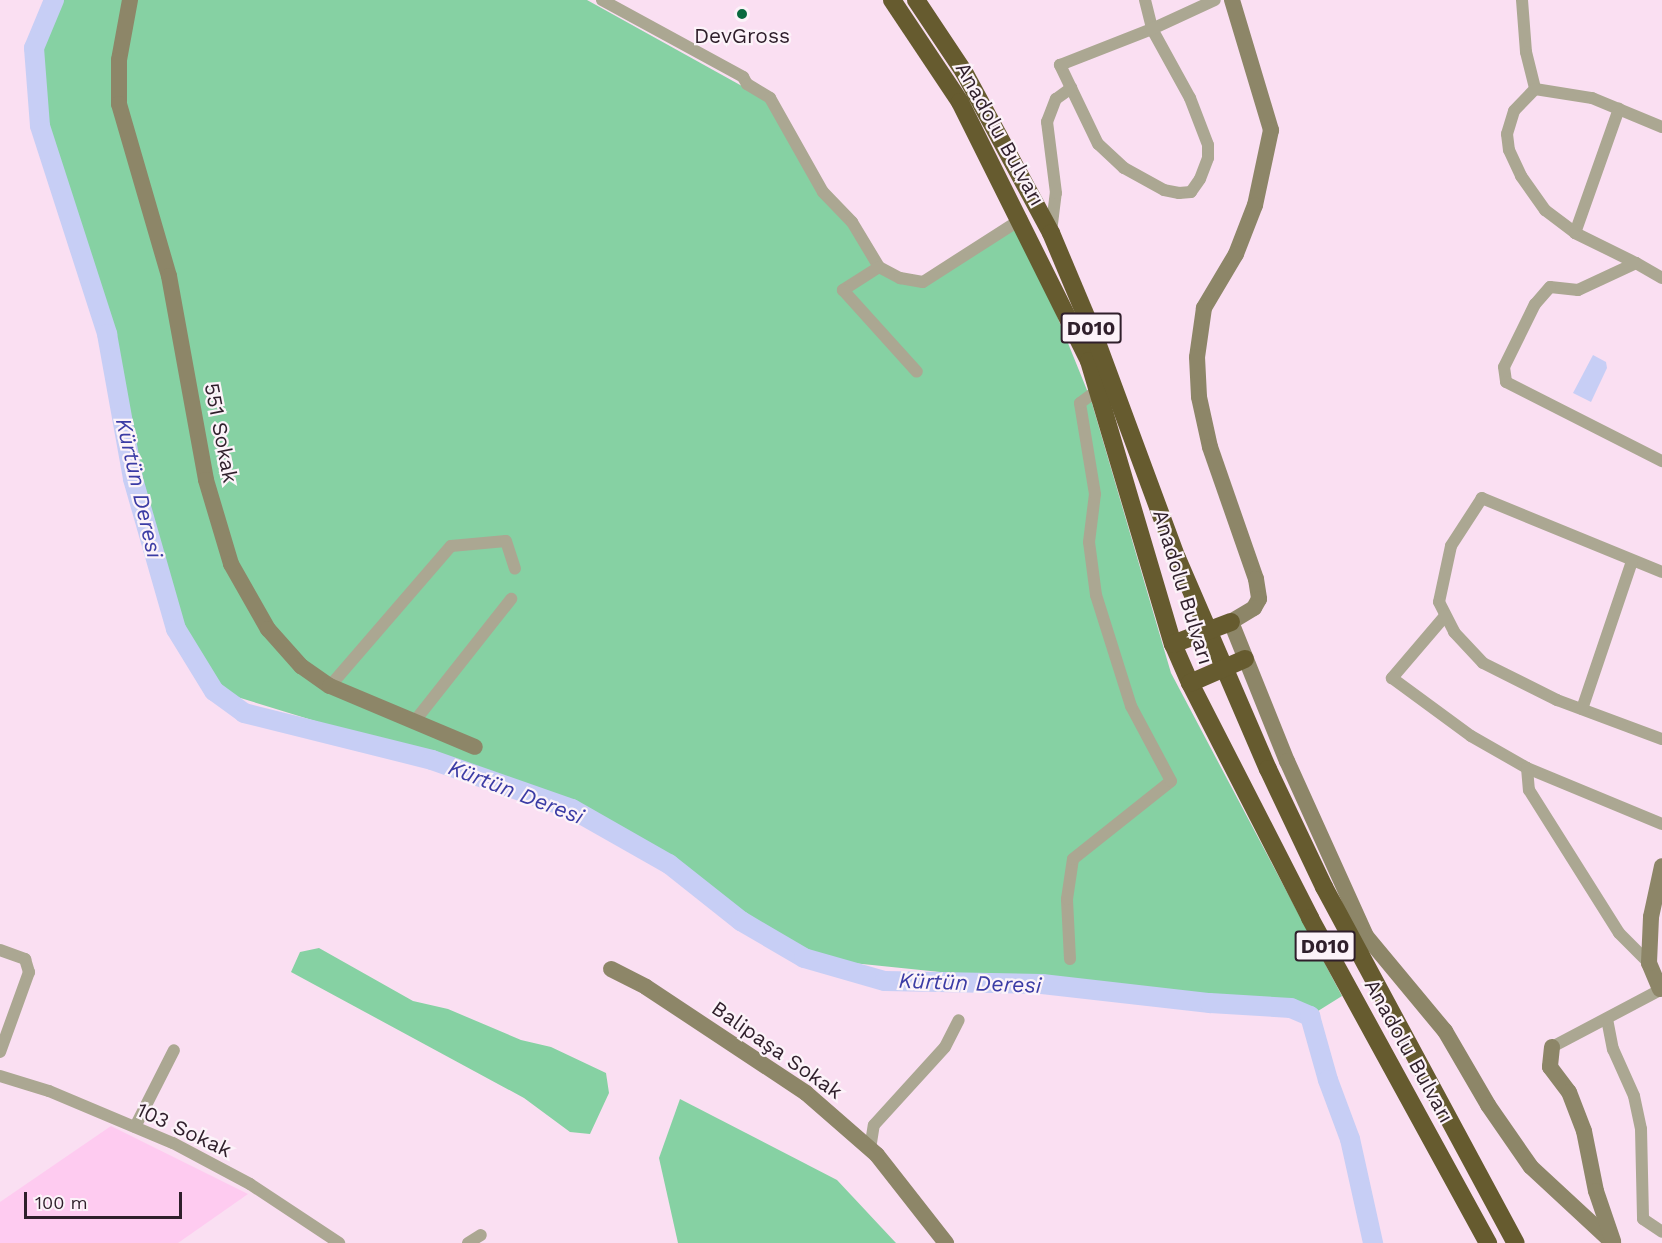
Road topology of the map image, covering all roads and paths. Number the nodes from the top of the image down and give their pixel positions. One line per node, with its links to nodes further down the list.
1 (130, 0): 34 (street, 551 Sokak)
2 (602, 0): 18 (street)
3 (892, 0): 14 (highway, Anadolu Bulvarı / D010)
4 (916, 0): 15 (highway, Anadolu Bulvarı / D010)
5 (1145, 0): 9 (street)
6 (1215, 0): 9 (street)
7 (1232, 0): 28 (street)
8 (1522, 0): 11 (street)
9 (1152, 29): 10 (street); 10 (street)
10 (1071, 88): 15 (street)
11 (1535, 89): 12 (street); 16 (street)
12 (1619, 109): 13 (street); 16 (street)
13 (1662, 127)
14 (1021, 219): 18 (street); 21 (highway, Anadolu Bulvarı / D010)
15 (1051, 233): 29 (highway, Anadolu Bulvarı / D010)
16 (1575, 233): 17 (street)
17 (1636, 263): 19 (street); 22 (street)
18 (879, 267): 20 (street)
19 (1662, 278)
20 (917, 372)
21 (1099, 389): 30 (highway, Anadolu Bulvarı / D010); 44 (street)
22 (1662, 461)
23 (1632, 561): 25 (street); 27 (street); 35 (street)
24 (515, 569): 34 (street)
25 (1662, 572)
26 (511, 599): 36 (street)
27 (1445, 616): 35 (street); 39 (street)
28 (1231, 622): 29 (highway); 31 (street)
29 (1209, 630): 30 (highway); 32 (highway, Anadolu Bulvarı / D010)
30 (1173, 644): 33 (highway, Anadolu Bulvarı / D010)
31 (1245, 659): 32 (highway); 63 (street)
32 (1225, 667): 33 (highway); 62 (highway, Anadolu Bulvarı / D010)
33 (1190, 683): 61 (highway, Anadolu Bulvarı / D010)
34 (330, 686): 36 (street, 551 Sokak)
35 (1582, 709): 37 (street)
36 (414, 722): 38 (street, 551 Sokak)
37 (1662, 739)
38 (475, 747)
39 (1527, 768): 40 (street); 45 (street)
40 (1662, 824)
41 (1662, 866): 45 (street)
42 (1662, 916): 47 (street)
43 (0, 950): 52 (street)
44 (1070, 959)
45 (1649, 963): 47 (street)
46 (611, 969): 55 (street, Balipaşa Sokak)
47 (1661, 992): 48 (street)
48 (1607, 1019): 50 (street); 56 (street)
49 (959, 1020): 55 (street)
50 (1552, 1047): 63 (street)
51 (174, 1050): 54 (street)
52 (0, 1052)
53 (0, 1076): 54 (street, 103 Sokak)
54 (135, 1127): 58 (street, 103 Sokak)
55 (870, 1149): 60 (street, Balipaşa Sokak)
56 (1662, 1232)
57 (481, 1235): 59 (street)
58 (339, 1243)
59 (468, 1243)
60 (946, 1243)
61 (1488, 1243)
62 (1516, 1243)
63 (1613, 1243)

